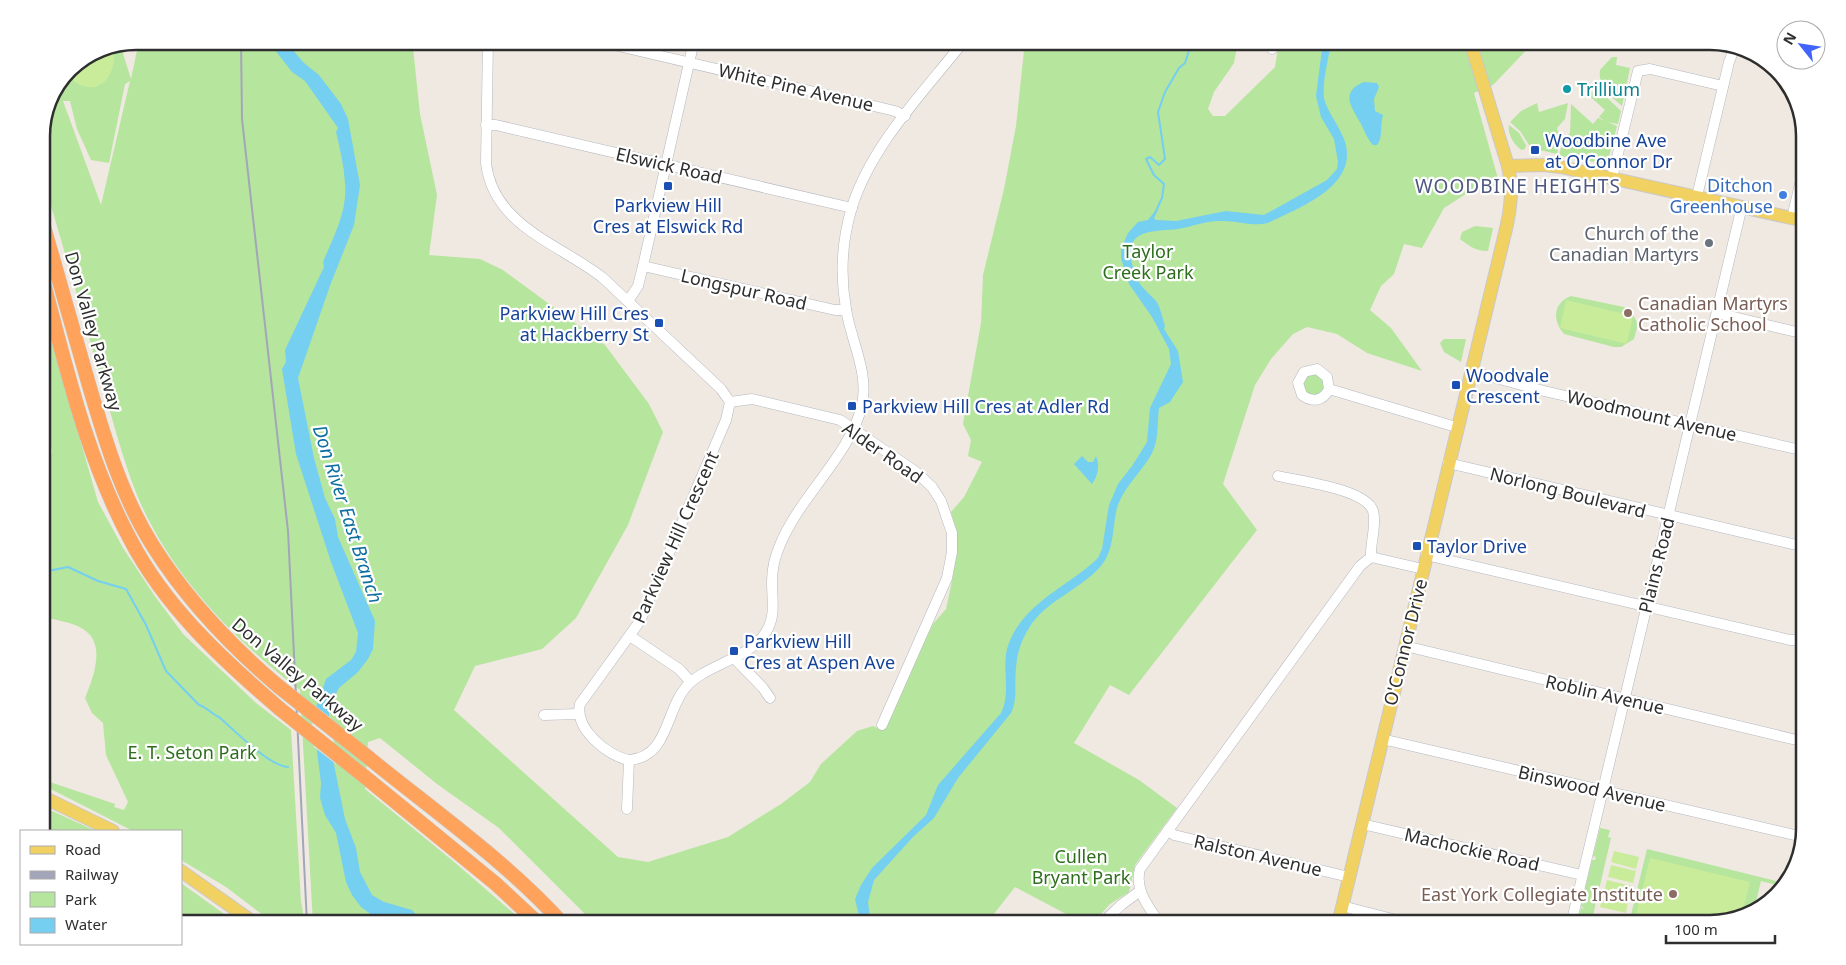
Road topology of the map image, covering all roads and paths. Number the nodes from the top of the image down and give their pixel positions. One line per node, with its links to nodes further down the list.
1 (488, 50): 10 (street)
2 (636, 50): 7 (street, White Pine Avenue)
3 (692, 50): 7 (street)
4 (957, 50): 9 (street)
5 (1473, 50): 12 (main road, O'Connor Drive)
6 (1733, 54): 8 (street)
7 (689, 62): 9 (street, White Pine Avenue); 11 (street)
8 (1723, 86): 13 (street); 14 (street)
9 (905, 116): 16 (street)
10 (486, 125): 11 (street, Elswick Road); 20 (street)
11 (666, 165): 16 (street, Elswick Road); 19 (street)
12 (1508, 166): 13 (main road); 25 (main road, O'Connor Drive)
13 (1612, 178): 14 (main road)
14 (1697, 196): 15 (main road)
15 (1742, 206): 17 (main road); 23 (street, Plains Road)
16 (852, 208): 22 (street)
17 (1796, 219)
18 (50, 245): 67 (highway, Don Valley Parkway, bridge)
19 (643, 266): 20 (street); 22 (street, Longspur Road)
20 (628, 301): 27 (street)
21 (50, 306): 66 (highway, Don Valley Parkway, bridge)
22 (846, 310): 30 (street)
23 (1717, 312): 24 (street); 28 (street, Plains Road)
24 (1796, 332)
25 (1470, 371): 28 (street, Woodmount Avenue); 29 (main road, O'Connor Drive)
26 (1329, 389): 29 (street)
27 (730, 402): 30 (street, Alder Road); 40 (street, Parkview Hill Crescent)
28 (1690, 425): 31 (street, Woodmount Avenue); 34 (street, Plains Road)
29 (1456, 427): 32 (main road, O'Connor Drive)
30 (852, 430): 43 (street); 49 (street, Alder Road)
31 (1796, 449)
32 (1448, 462): 34 (street, Norlong Boulevard); 36 (main road, O'Connor Drive)
33 (1278, 476): 37 (street)
34 (1668, 516): 35 (street, Norlong Boulevard); 39 (street, Plains Road)
35 (1796, 545)
36 (1426, 555): 38 (main road, O'Connor Drive); 39 (street)
37 (1371, 558): 38 (street); 58 (street)
38 (1423, 569): 42 (main road, O'Connor Drive)
39 (1646, 607): 41 (street); 46 (street, Plains Road)
40 (630, 636): 44 (street); 47 (street, Parkview Hill Crescent)
41 (1796, 640)
42 (1405, 646): 46 (street, Roblin Avenue); 50 (main road, O'Connor Drive)
43 (733, 658): 44 (street); 45 (street)
44 (690, 682): 52 (street)
45 (770, 698)
46 (1625, 699): 51 (street, Roblin Avenue); 53 (street, Plains Road)
47 (579, 714): 48 (street); 52 (street)
48 (544, 715)
49 (882, 725)
50 (1382, 739): 53 (street, Binswood Avenue); 56 (main road, O'Connor Drive)
51 (1796, 740)
52 (629, 760): 55 (street)
53 (1603, 790): 59 (street, Binswood Avenue); 61 (street, Plains Road)
54 (50, 800): 57 (main road)
55 (628, 809)
56 (1362, 824): 61 (street, Machockie Road); 62 (main road, O'Connor Drive)
57 (111, 830)
58 (1168, 830): 62 (street, Ralston Avenue); 63 (street)
59 (1795, 835)
60 (182, 872): 65 (main road)
61 (1582, 875): 72 (street, Plains Road)
62 (1349, 877): 64 (main road, O'Connor Drive)
63 (1140, 891): 68 (street); 69 (street)
64 (1342, 906): 70 (main road, O'Connor Drive); 71 (street)
65 (243, 915)
66 (529, 915)
67 (554, 915)
68 (1110, 915)
69 (1155, 915)
70 (1340, 915)
71 (1377, 915)
72 (1573, 915)

